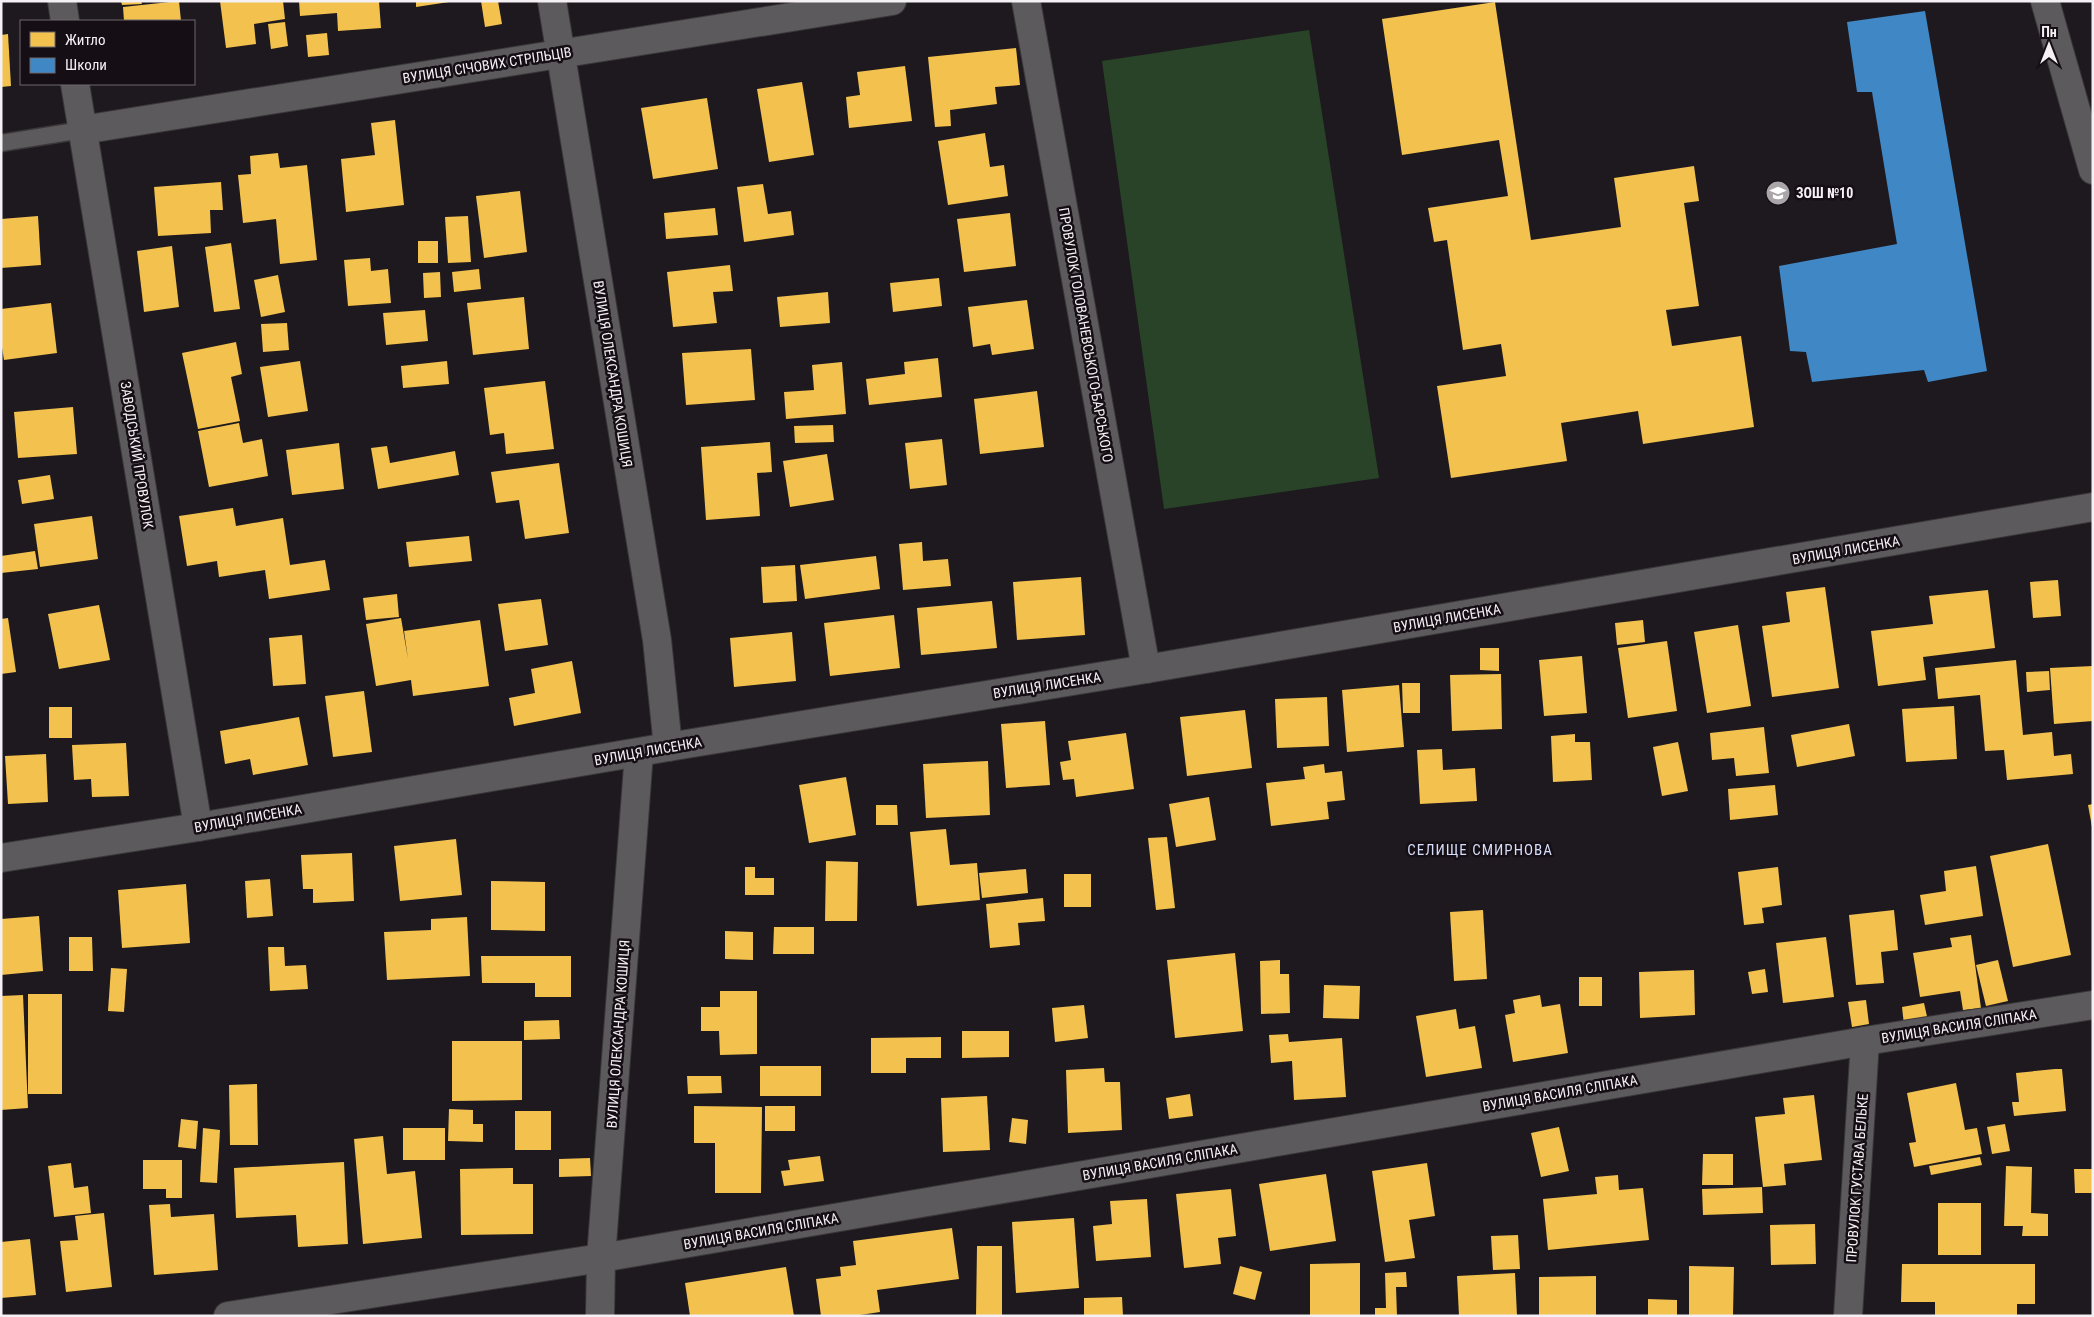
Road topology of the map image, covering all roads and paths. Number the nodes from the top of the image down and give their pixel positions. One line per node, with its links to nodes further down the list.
1 (62, 1): 6 (street)
2 (552, 1): 7 (street, ВУЛИЦЯ ОЛЕКСАНДРА КОШИЦЯ)
3 (892, 1): 7 (street, ВУЛИЦЯ СІЧОВИХ СТРІЛЬЦІВ)
4 (1026, 1): 13 (street, ПРОВУЛОК ГОЛОВАНЕВСЬКОГО-БАРСЬКОГО)
5 (2045, 1): 11 (street)
6 (65, 20)
7 (560, 54): 9 (street, ВУЛИЦЯ СІЧОВИХ СТРІЛЬЦІВ); 14 (street, ВУЛИЦЯ ОЛЕКСАНДРА КОШИЦЯ)
8 (75, 85): 9 (street, ЗАВОДСЬКИЙ ПРОВУЛОК)
9 (82, 130): 10 (lane); 16 (street, ЗАВОДСЬКИЙ ПРОВУЛОК)
10 (1, 143)
11 (2092, 168)
12 (2093, 507): 13 (street, ВУЛИЦЯ ЛИСЕНКА)
13 (1146, 669): 14 (street, ВУЛИЦЯ ЛИСЕНКА)
14 (668, 747): 15 (street, ВУЛИЦЯ ЛИСЕНКА)
15 (639, 753): 16 (street, ВУЛИЦЯ ЛИСЕНКА); 20 (street, ВУЛИЦЯ ОЛЕКСАНДРА КОШИЦЯ)
16 (198, 827): 17 (street, ВУЛИЦЯ ЛИСЕНКА)
17 (1, 858)
18 (2093, 1005): 19 (street, ВУЛИЦЯ ВАСИЛЯ СЛІПАКА)
19 (1865, 1041): 20 (street, ВУЛИЦЯ ВАСИЛЯ СЛІПАКА); 23 (street, ПРОВУЛОК ГУСТАВА БЕЛЬКЕ)
20 (601, 1258): 21 (street, ВУЛИЦЯ ВАСИЛЯ СЛІПАКА); 22 (street, ВУЛИЦЯ ОЛЕКСАНДРА КОШИЦЯ)
21 (228, 1316)
22 (600, 1316)
23 (1848, 1316)

